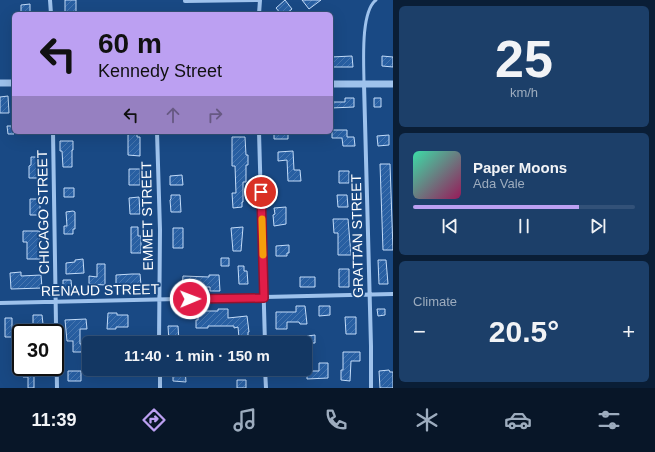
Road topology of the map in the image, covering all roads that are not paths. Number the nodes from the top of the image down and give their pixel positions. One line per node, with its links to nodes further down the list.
1 (50, 0): 5 (street)
2 (260, 0): 3 (street); 6 (street)
3 (185, 1)
4 (374, 1): 10 (lane)
5 (50, 12)
6 (259, 12)
7 (0, 83): 8 (street)
8 (12, 83)
9 (333, 84): 10 (street)
10 (364, 84): 11 (street); 15 (street, GRATTAN STREET)
11 (393, 84)
12 (53, 134): 19 (street, CHICAGO STREET)
13 (157, 134): 18 (street, EMMET STREET)
14 (259, 134): 17 (street)
15 (370, 294): 16 (street, RENAUD STREET); 17 (street, RENAUD STREET); 28 (street, GRATTAN STREET)
16 (393, 294)
17 (264, 298): 18 (street, RENAUD STREET); 22 (street)
18 (160, 299): 19 (street, RENAUD STREET); 21 (street, EMMET STREET)
19 (55, 301): 20 (street, RENAUD STREET); 25 (street, CHICAGO STREET)
20 (0, 303)
21 (159, 336)
22 (265, 336)
23 (160, 376): 26 (street)
24 (265, 376): 27 (street)
25 (57, 388)
26 (160, 388)
27 (266, 388)
28 (371, 388)

